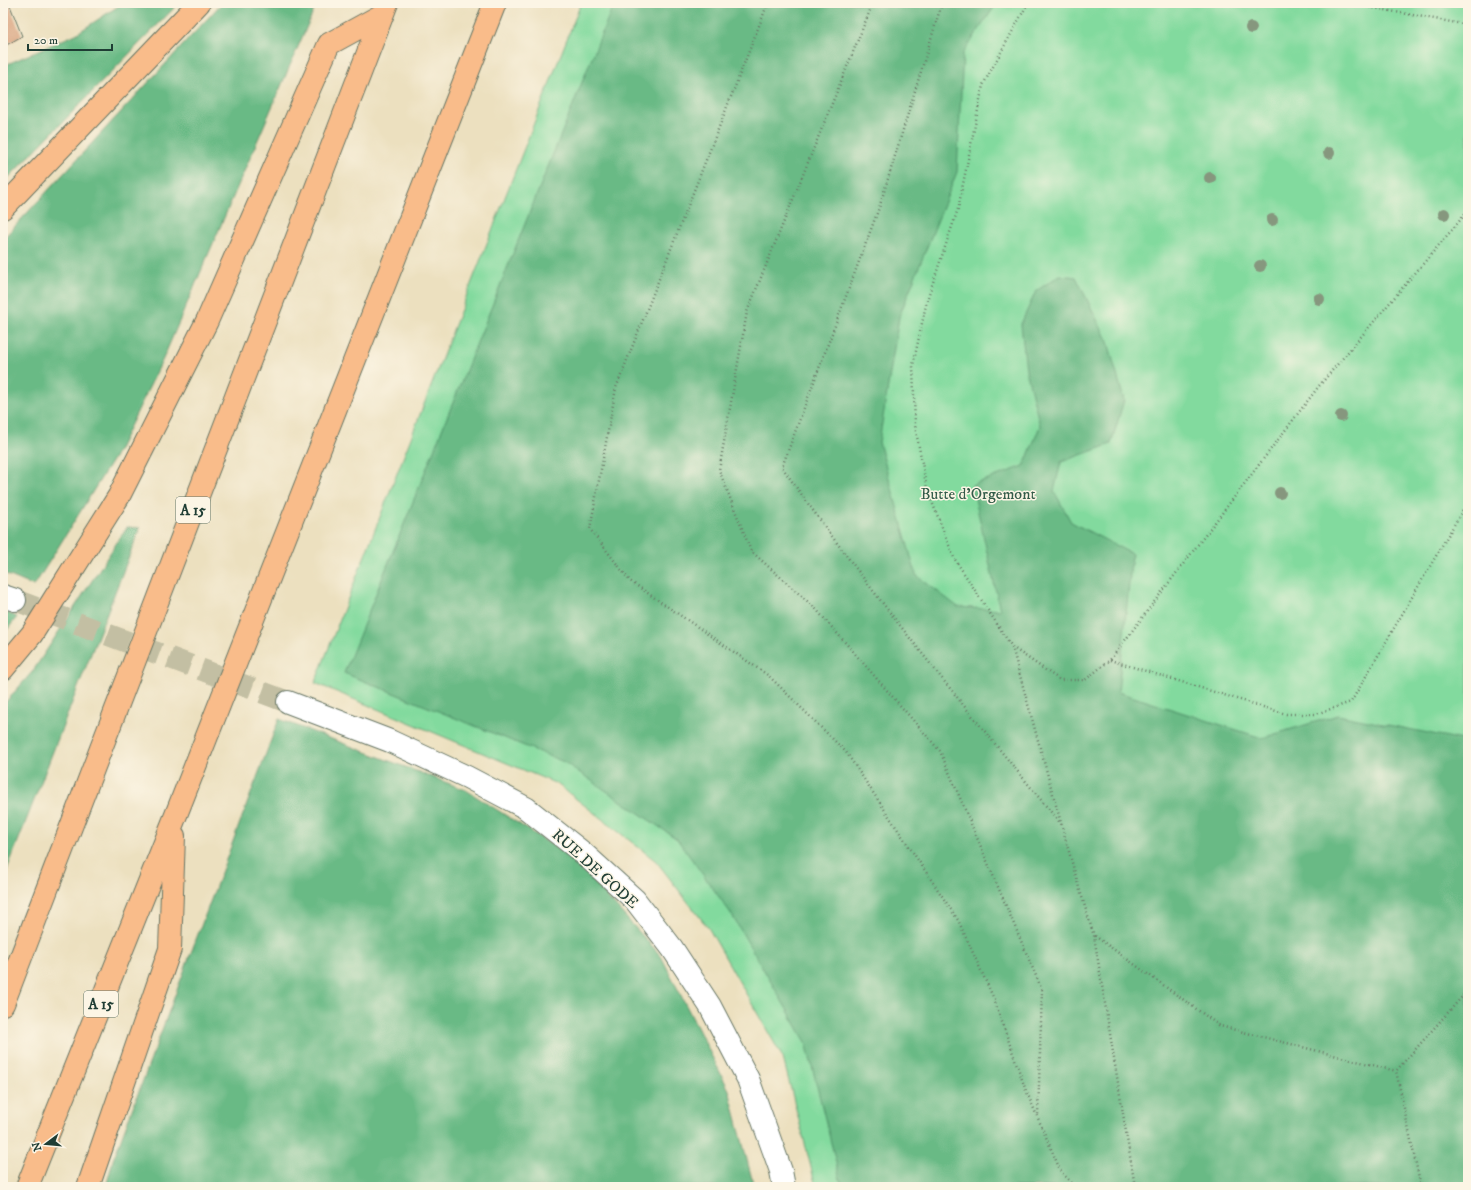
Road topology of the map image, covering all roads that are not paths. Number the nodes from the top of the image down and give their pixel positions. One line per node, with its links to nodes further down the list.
1 (199, 3): 4 (highway)
2 (495, 3): 7 (highway, A 15)
3 (385, 9): 5 (highway); 8 (highway, A 15)
4 (3, 208)
5 (3, 669)
6 (288, 702): 11 (street, RUE DE GODE)
7 (174, 820): 9 (highway, A 15); 10 (highway)
8 (3, 1004)
9 (27, 1187)
10 (88, 1187)
11 (784, 1187)

